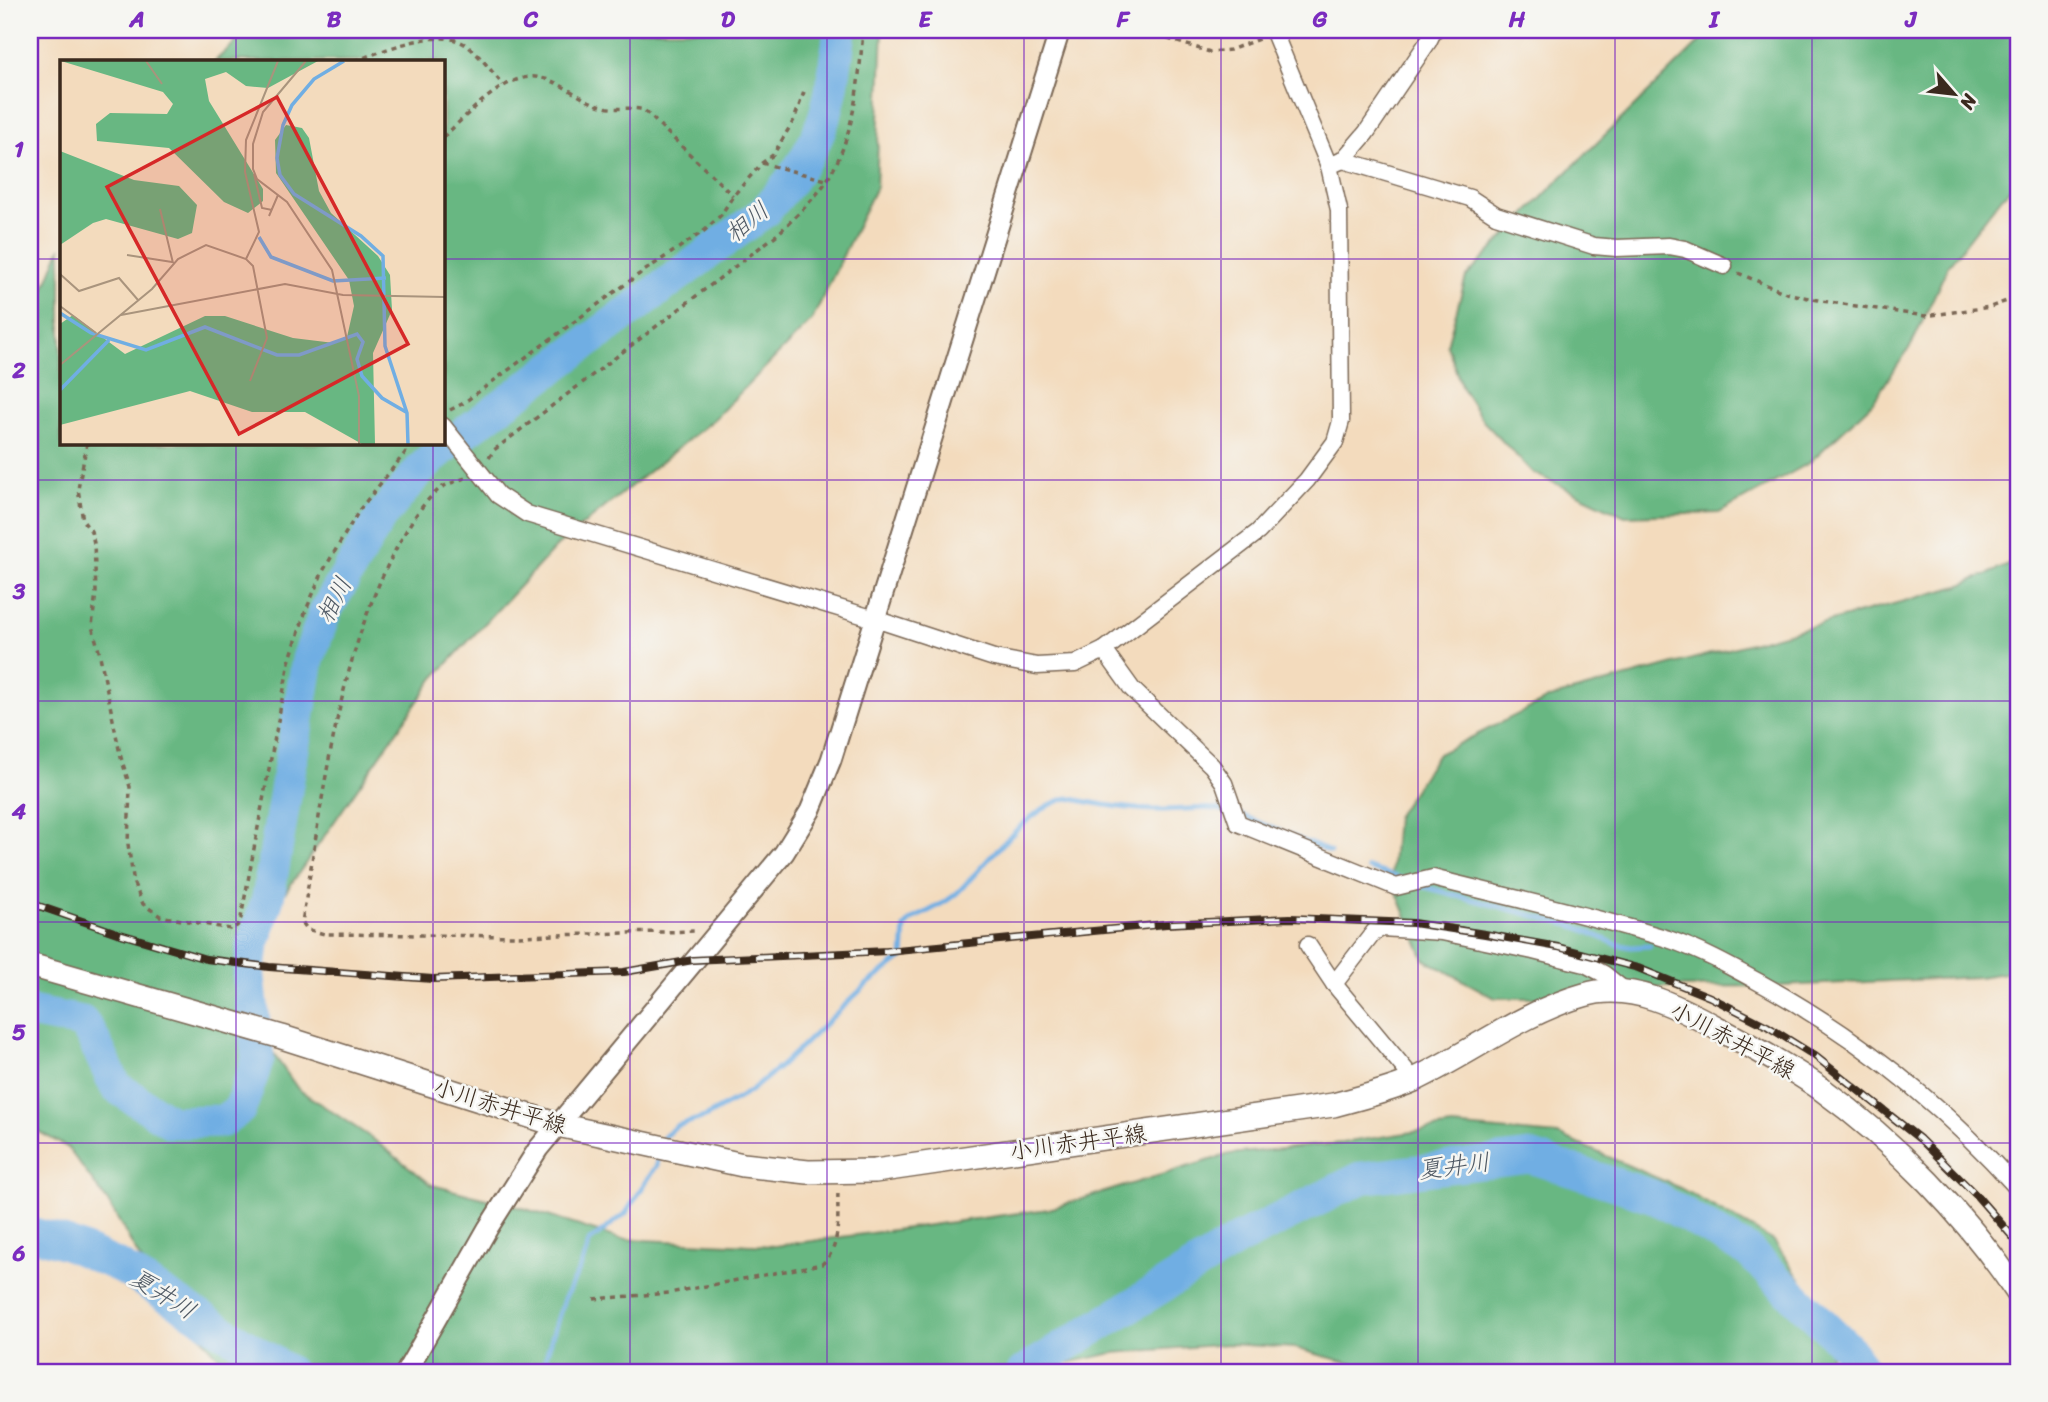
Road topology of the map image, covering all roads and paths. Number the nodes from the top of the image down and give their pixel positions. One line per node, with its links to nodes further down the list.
1 (863, 30): 12 (path)
2 (1060, 30): 21 (street)
3 (1139, 30): 5 (path)
4 (1434, 30): 11 (street)
5 (1273, 31): 11 (street)
6 (358, 60): 7 (path)
7 (503, 85): 9 (path); 13 (path)
8 (805, 89): 10 (path)
9 (444, 135)
10 (762, 163): 12 (path); 13 (path)
11 (1336, 163): 14 (street); 22 (street)
12 (824, 179): 20 (path)
13 (733, 195): 16 (path)
14 (1724, 266): 15 (path)
15 (2018, 297)
16 (444, 413)
17 (444, 427): 20 (street)
18 (87, 444): 19 (path)
19 (413, 444)
20 (475, 466): 21 (street); 23 (path)
21 (875, 619): 22 (street); 23 (street)
22 (1104, 650): 31 (street)
23 (719, 930): 29 (street)
24 (1308, 945): 26 (street)
25 (30, 965): 29 (main road, 小川赤井平線)
26 (1334, 984): 27 (street); 28 (street)
27 (1624, 990): 28 (main road, 小川赤井平線); 32 (main road, 小川赤井平線)
28 (1414, 1080): 30 (main road, 小川赤井平線)
29 (558, 1125): 30 (main road, 小川赤井平線); 34 (street)
30 (839, 1172): 33 (path)
31 (2018, 1189)
32 (2018, 1293)
33 (594, 1299)
34 (406, 1372)

